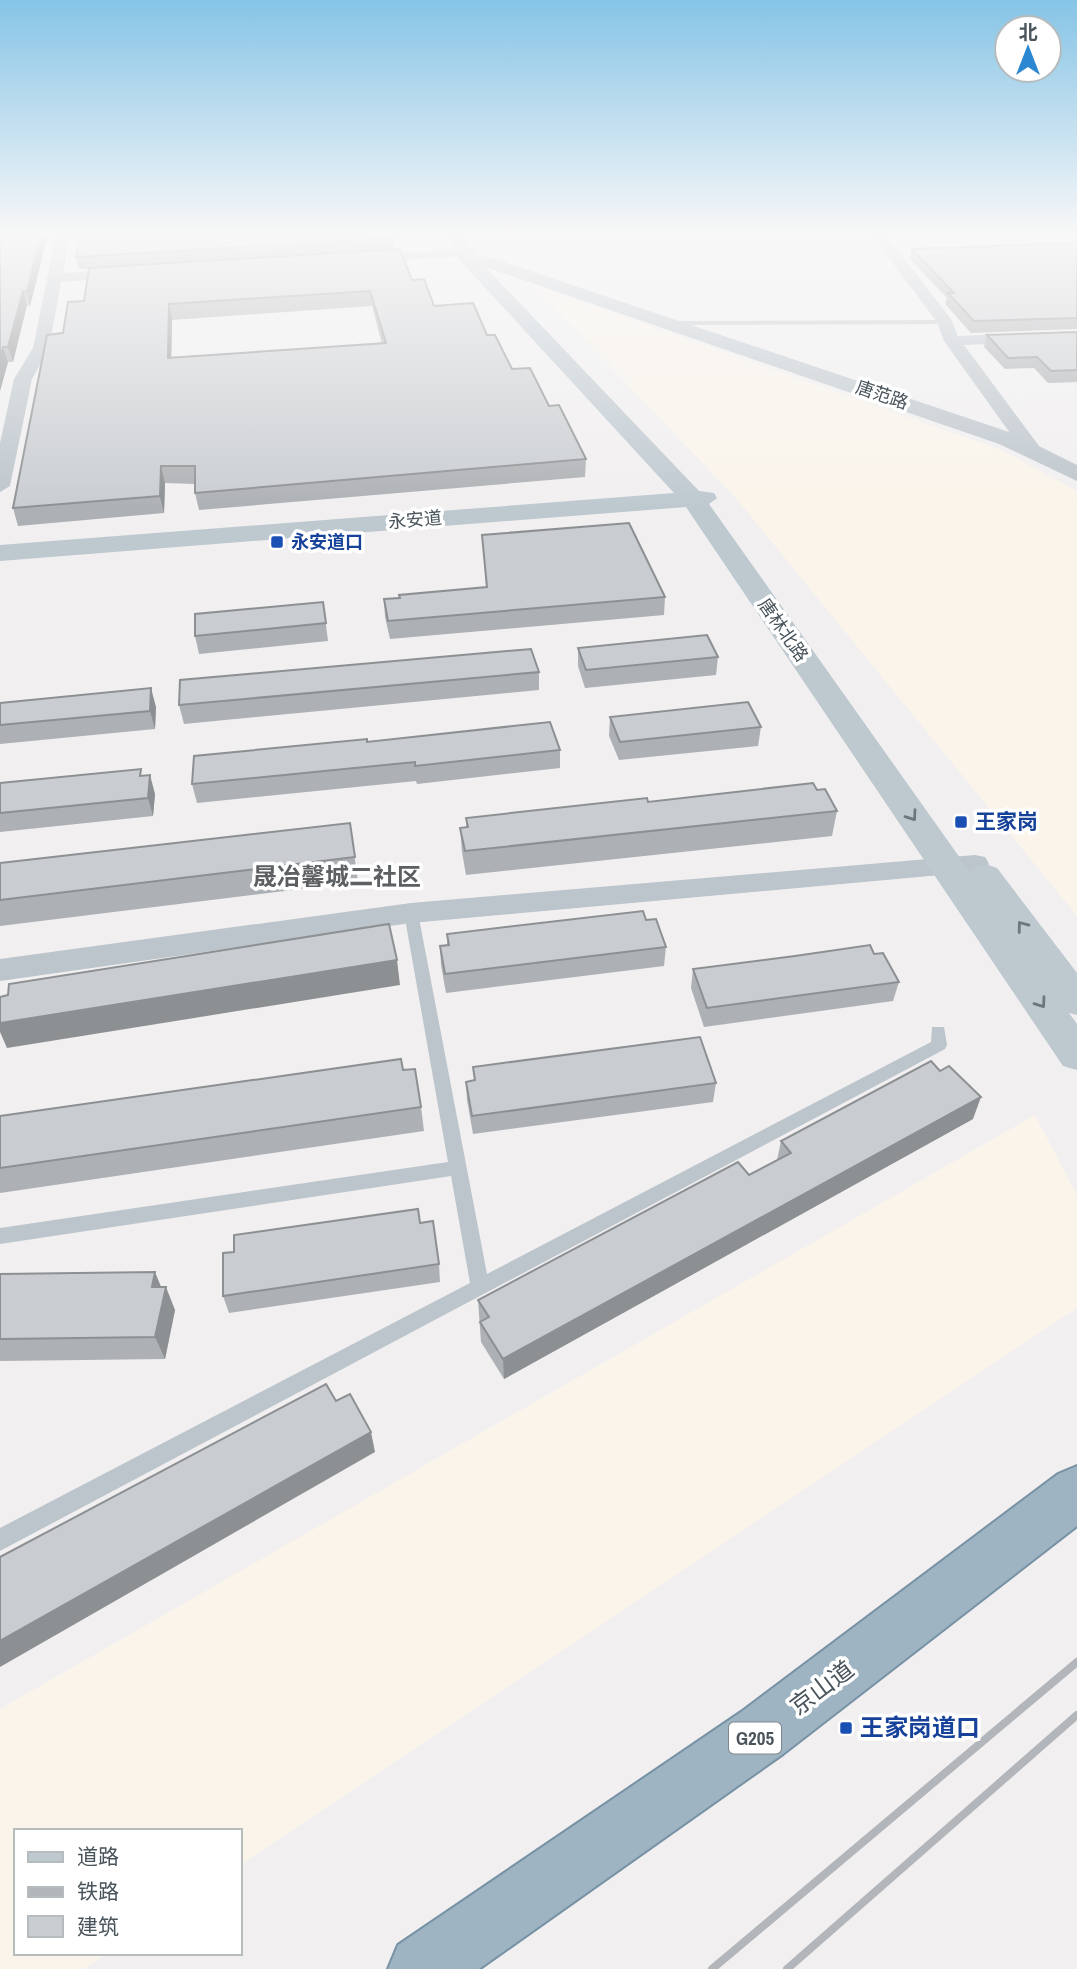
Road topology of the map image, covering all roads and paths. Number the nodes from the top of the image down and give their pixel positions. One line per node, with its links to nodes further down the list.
1 (45, 326): 9 (street)
2 (540, 326): 10 (main road, 唐林北路)
3 (684, 326): 7 (street, 唐范路)
4 (946, 326): 6 (street)
5 (1077, 336): 6 (street)
6 (952, 341): 7 (street)
7 (1032, 450): 8 (street, 唐范路)
8 (1070, 466)
9 (0, 486)
10 (698, 498): 11 (main road, 永安道); 12 (main road, 唐林北路)
11 (0, 553)
12 (961, 865): 13 (street); 15 (main road, 唐林北路, one-way to 12); 17 (main road, 唐林北路, one-way to 17)
13 (411, 913): 14 (street); 18 (lane)
14 (0, 971)
15 (1077, 1001)
16 (938, 1031): 20 (lane)
17 (1077, 1055)
18 (458, 1168): 19 (lane); 20 (lane)
19 (0, 1236)
20 (480, 1287): 22 (lane)
21 (1077, 1493): 23 (highway, 京山道 / G205)
22 (0, 1540)
23 (422, 1969)

